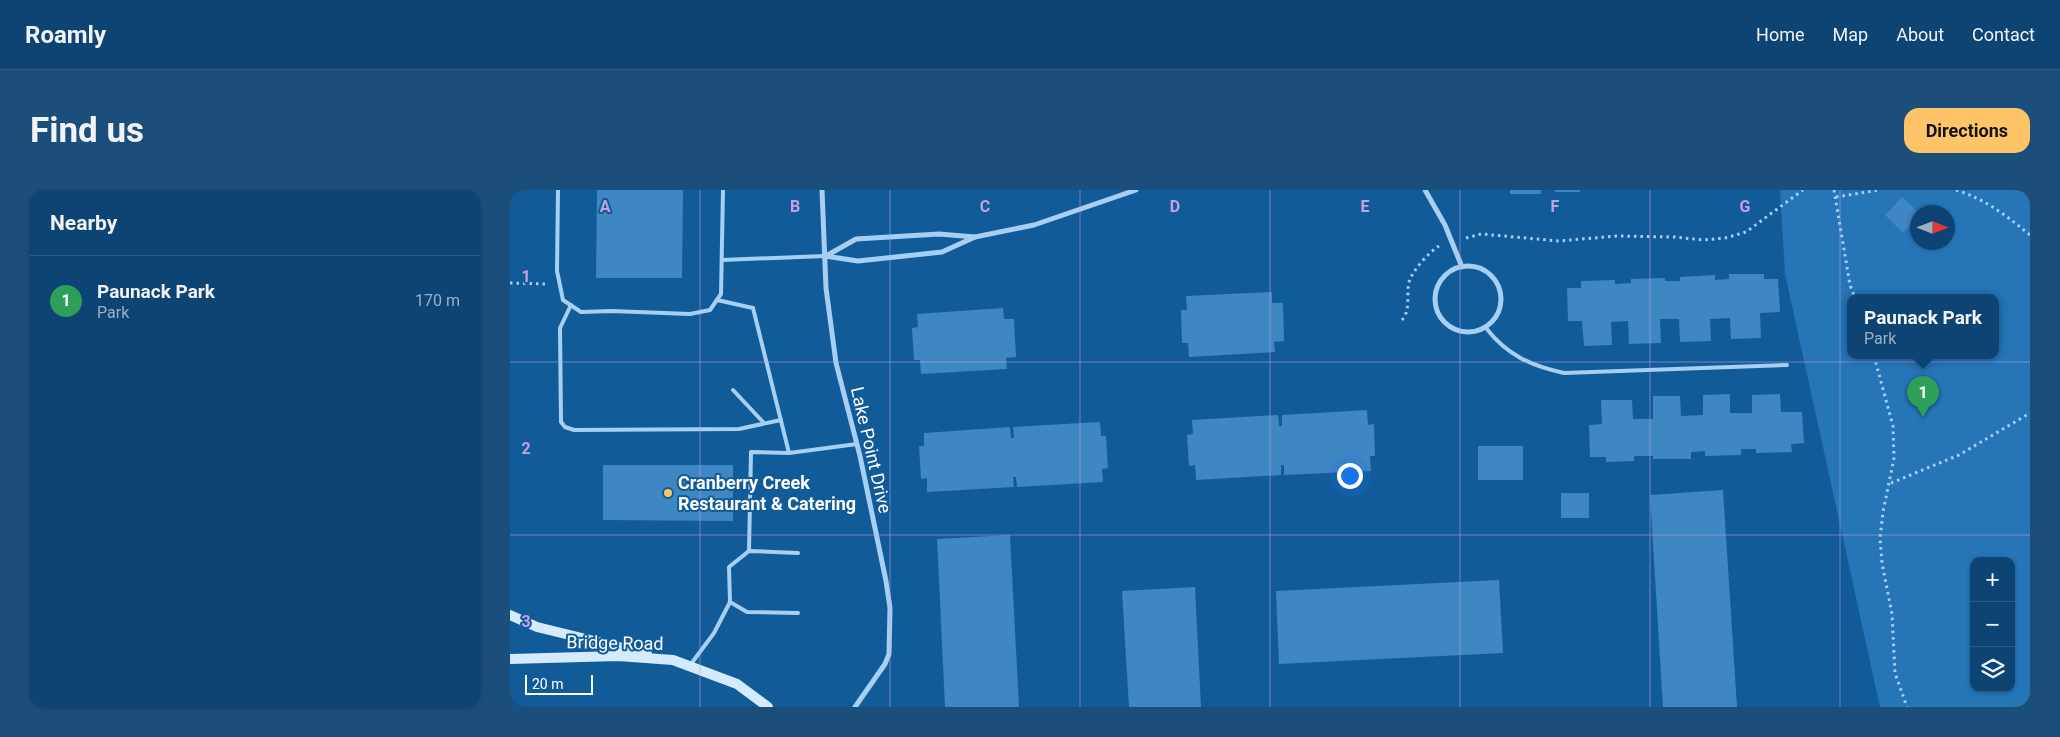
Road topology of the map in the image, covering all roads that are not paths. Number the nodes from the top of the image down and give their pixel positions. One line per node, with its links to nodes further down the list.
1 (558, 190): 11 (lane)
2 (723, 190): 8 (lane)
3 (822, 190): 7 (street, Lake Point Drive)
4 (1136, 190): 6 (street)
5 (1425, 190): 9 (street)
6 (975, 237): 7 (street); 7 (street)
7 (825, 256): 8 (lane); 17 (street, Lake Point Drive)
8 (722, 260): 10 (lane)
9 (1462, 267): 12 (street); 12 (street)
10 (717, 300): 11 (lane); 15 (lane)
11 (570, 305): 16 (lane)
12 (1486, 328): 13 (lane)
13 (1788, 365)
14 (733, 390): 16 (lane)
15 (781, 420): 16 (lane); 18 (lane)
16 (762, 422)
17 (857, 444): 18 (lane); 28 (street, Lake Point Drive)
18 (789, 453): 19 (lane)
19 (749, 551): 20 (lane); 21 (lane)
20 (798, 552)
21 (730, 602): 22 (lane); 26 (lane)
22 (798, 613)
23 (510, 615): 25 (street)
24 (510, 659): 25 (street, Bridge Road)
25 (673, 660): 26 (street, Bridge Road)
26 (689, 666): 27 (street, Bridge Road)
27 (768, 707)
28 (855, 707)

